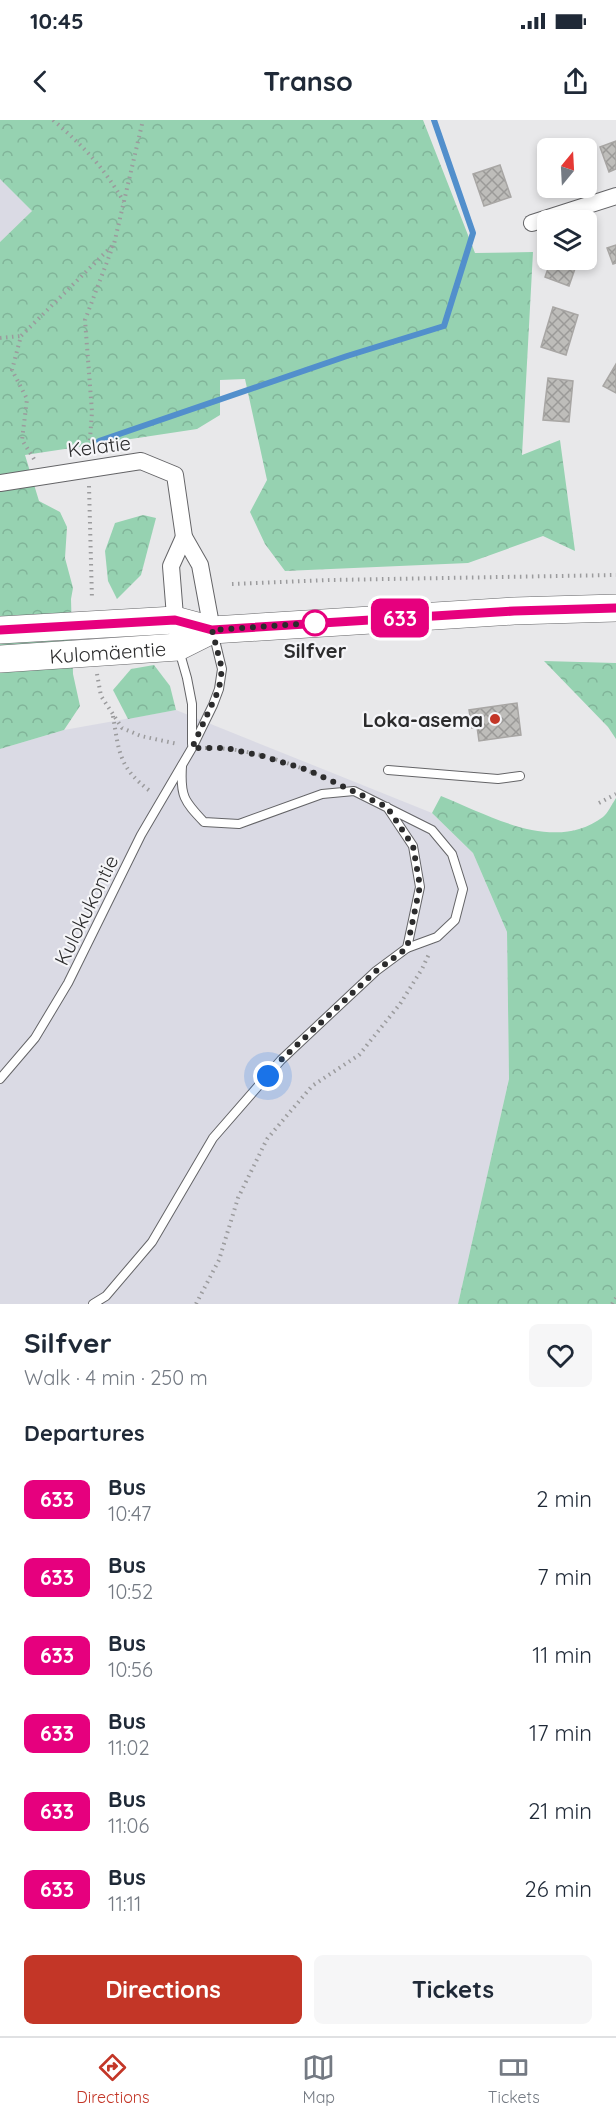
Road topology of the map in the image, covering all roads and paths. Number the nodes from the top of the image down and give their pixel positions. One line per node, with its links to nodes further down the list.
1 (53, 120): 4 (path)
2 (143, 120): 4 (path)
3 (616, 196): 5 (street)
4 (124, 202): 6 (path)
5 (532, 223)
6 (114, 244): 7 (path); 9 (path)
7 (21, 336): 8 (path); 10 (path)
8 (0, 338)
9 (88, 468): 10 (street, Kelatie); 12 (street, Kelatie); 15 (path)
10 (43, 475): 11 (street, Kelatie)
11 (0, 483)
12 (184, 537): 17 (street); 19 (street, Kelatie)
13 (616, 575): 14 (path)
14 (232, 584)
15 (92, 600)
16 (616, 608): 19 (main road, Kulomäentie)
17 (175, 620): 18 (main road, Kulomäentie); 19 (main road, Kulomäentie); 20 (street)
18 (0, 630)
19 (212, 630): 20 (main road, Kulomäentie); 24 (lane, Kulokukontie)
20 (178, 647): 21 (main road, Kulomäentie); 24 (lane, Kulokukontie)
21 (0, 659)
22 (95, 664): 23 (path)
23 (112, 712): 24 (path); 30 (path)
24 (192, 748): 25 (lane, Kulokukontie); 28 (path)
25 (182, 766): 28 (lane); 30 (lane, Kulokukontie)
26 (388, 770): 27 (lane)
27 (520, 776)
28 (354, 791): 32 (lane)
29 (616, 794): 31 (path)
30 (162, 801): 35 (lane, Kulokukontie)
31 (599, 803)
32 (387, 807): 33 (lane); 34 (lane)
33 (437, 937): 34 (lane); 38 (path)
34 (407, 948): 37 (lane)
35 (0, 1079)
36 (616, 1298): 39 (path)
37 (93, 1304)
38 (196, 1304)
39 (612, 1304)

